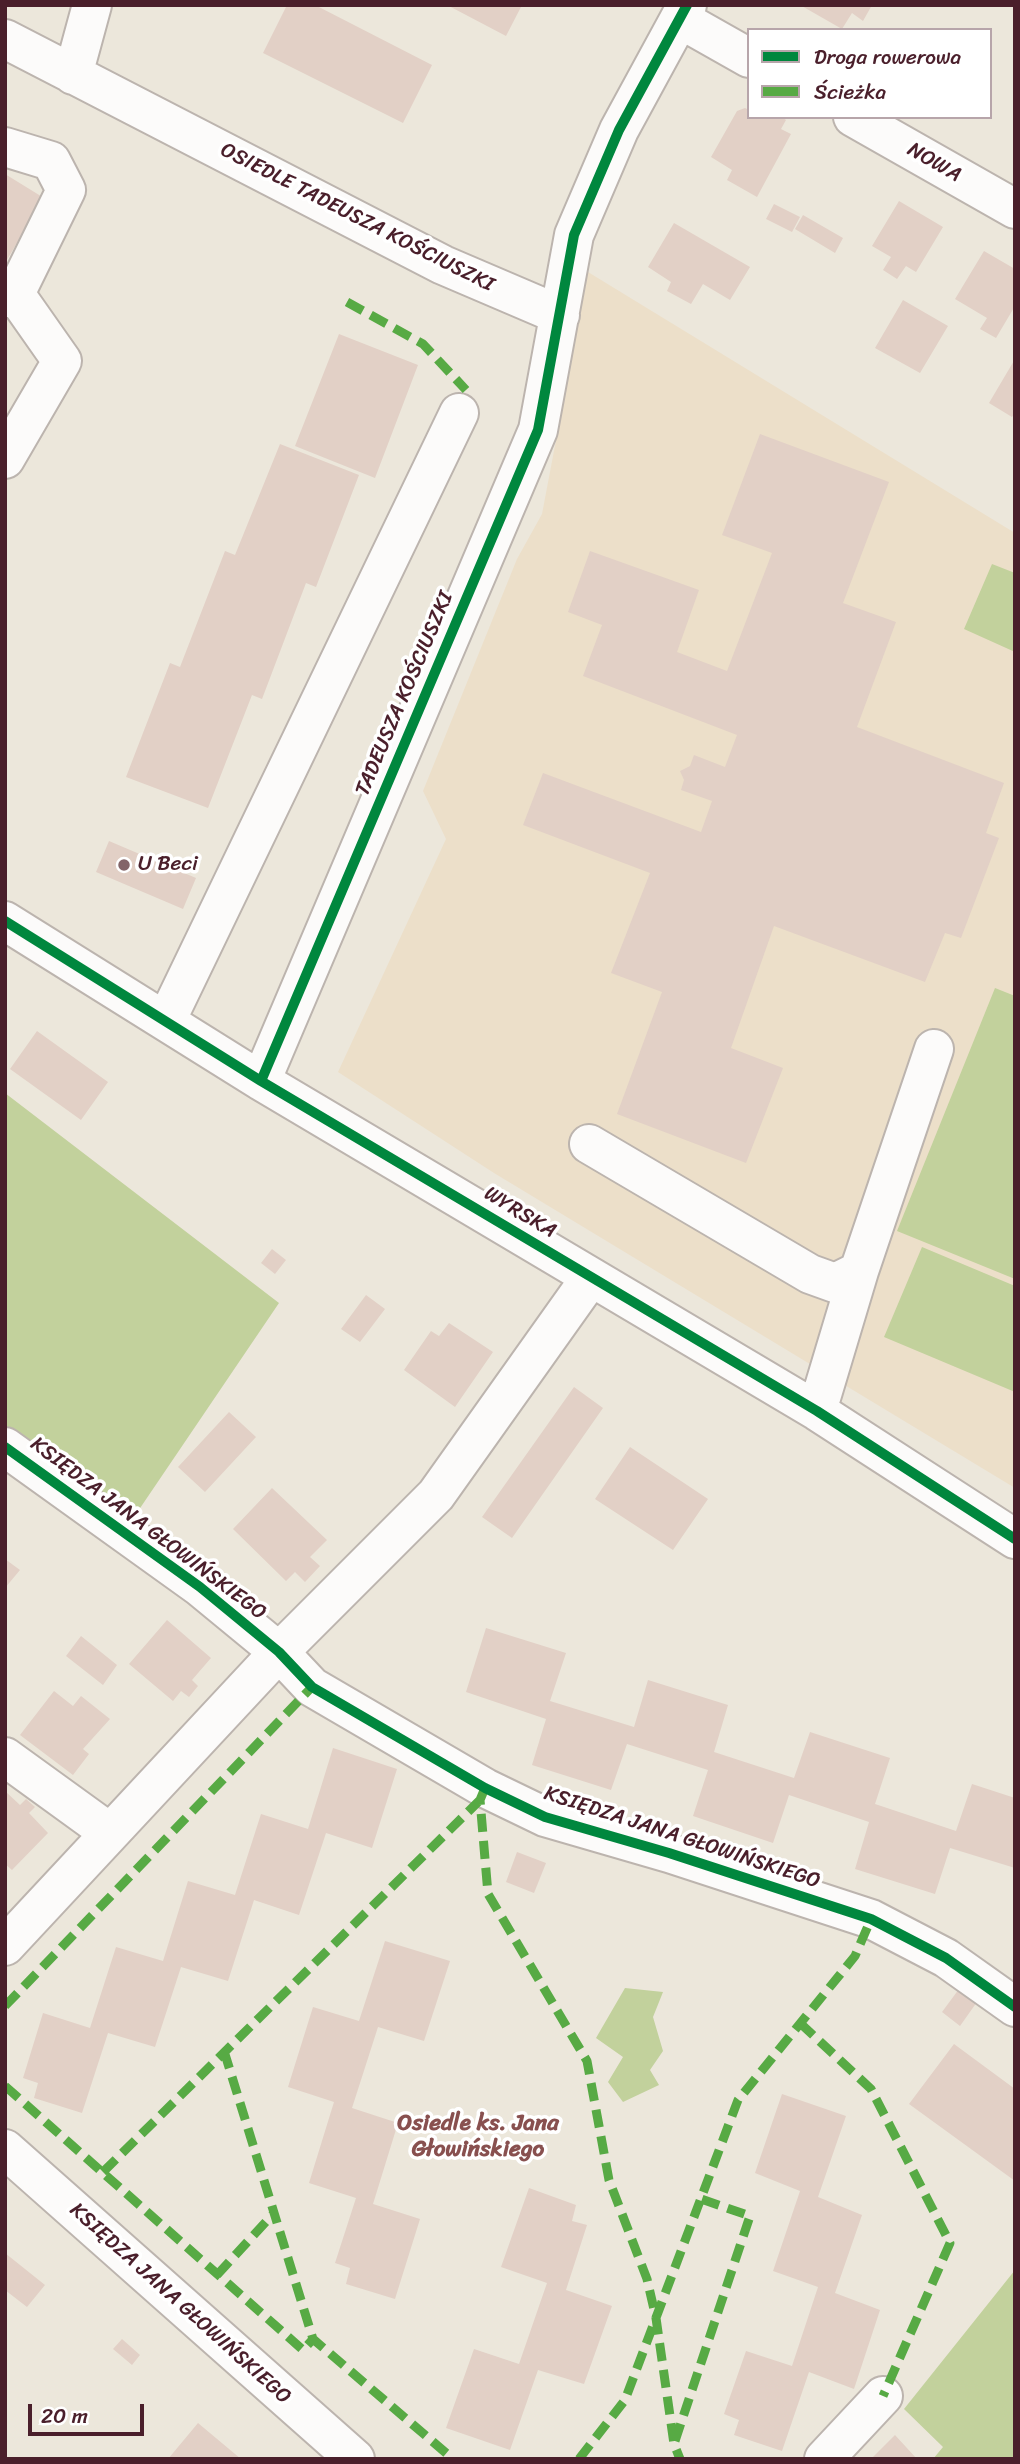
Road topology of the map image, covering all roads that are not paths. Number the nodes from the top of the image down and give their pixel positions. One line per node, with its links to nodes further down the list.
1 (92, 5): 5 (street)
2 (684, 12): 4 (street); 10 (street)
3 (5, 39): 5 (street, OSIEDLE TADEUSZA KOŚCIUSZKI)
4 (747, 57)
5 (73, 75): 10 (street, OSIEDLE TADEUSZA KOŚCIUSZKI)
6 (857, 119): 8 (street, NOWA)
7 (5, 147): 9 (street)
8 (1015, 209)
9 (10, 296): 12 (street)
10 (561, 315): 16 (street, TADEUSZA KOŚCIUSZKI)
11 (459, 413): 14 (street)
12 (5, 459)
13 (5, 921): 14 (street, WYRSKA)
14 (166, 1021): 16 (street, WYRSKA)
15 (934, 1049): 18 (street)
16 (261, 1081): 19 (street, WYRSKA)
17 (589, 1144): 18 (street)
18 (859, 1271): 20 (street)
19 (591, 1277): 20 (street, WYRSKA); 23 (street)
20 (817, 1411): 22 (street, WYRSKA)
21 (5, 1447): 23 (street, KSIĘDZA JANA GŁOWIŃSKIEGO)
22 (1015, 1539)
23 (279, 1652): 25 (street); 27 (street, KSIĘDZA JANA GŁOWIŃSKIEGO)
24 (5, 1757): 25 (street)
25 (110, 1833): 26 (street)
26 (5, 1946)
27 (1015, 2007)
28 (5, 2149): 30 (street, KSIĘDZA JANA GŁOWIŃSKIEGO)
29 (883, 2396): 31 (street)
30 (355, 2459)
31 (824, 2459)

